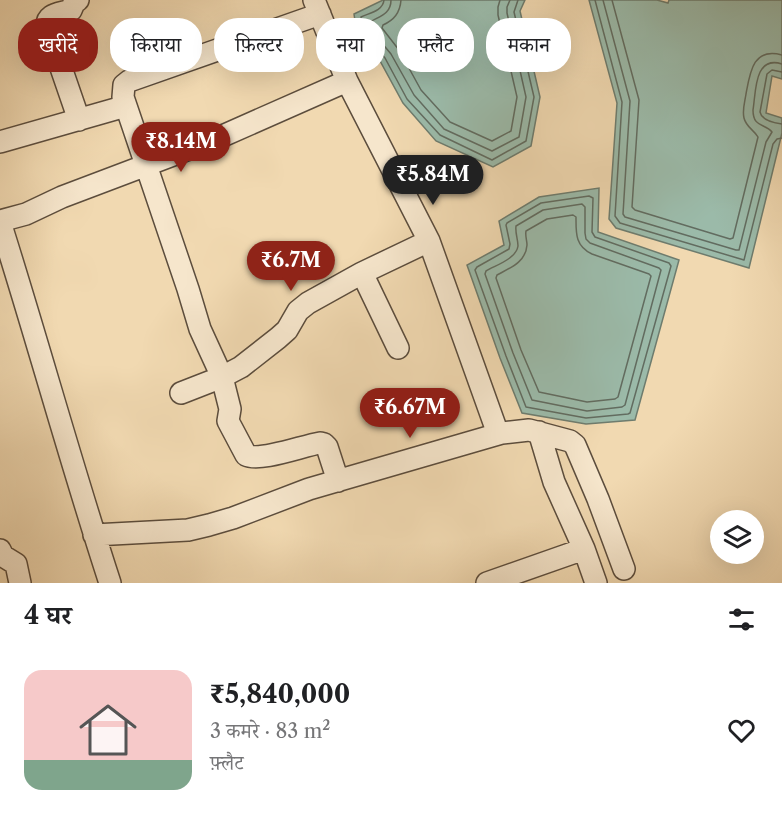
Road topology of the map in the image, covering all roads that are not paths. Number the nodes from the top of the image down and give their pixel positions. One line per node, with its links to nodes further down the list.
1 (78, 0): 5 (street)
2 (317, 7): 3 (street); 4 (street)
3 (347, 81): 7 (street); 9 (street)
4 (126, 106): 5 (street); 7 (street)
5 (79, 120): 6 (street)
6 (0, 142)
7 (145, 165): 8 (street); 12 (street)
8 (0, 221): 17 (street)
9 (429, 241): 10 (street); 15 (street)
10 (362, 273): 11 (street); 12 (street)
11 (399, 348)
12 (222, 377): 13 (street); 16 (street)
13 (181, 393)
14 (538, 432): 15 (street); 18 (street); 20 (street)
15 (498, 434): 16 (street)
16 (338, 481): 17 (street)
17 (94, 535): 23 (street)
18 (584, 549): 21 (street); 25 (street)
19 (0, 550): 22 (street)
20 (624, 569)
21 (530, 576): 24 (street)
22 (20, 583)
23 (110, 583)
24 (488, 583)
25 (596, 583)

